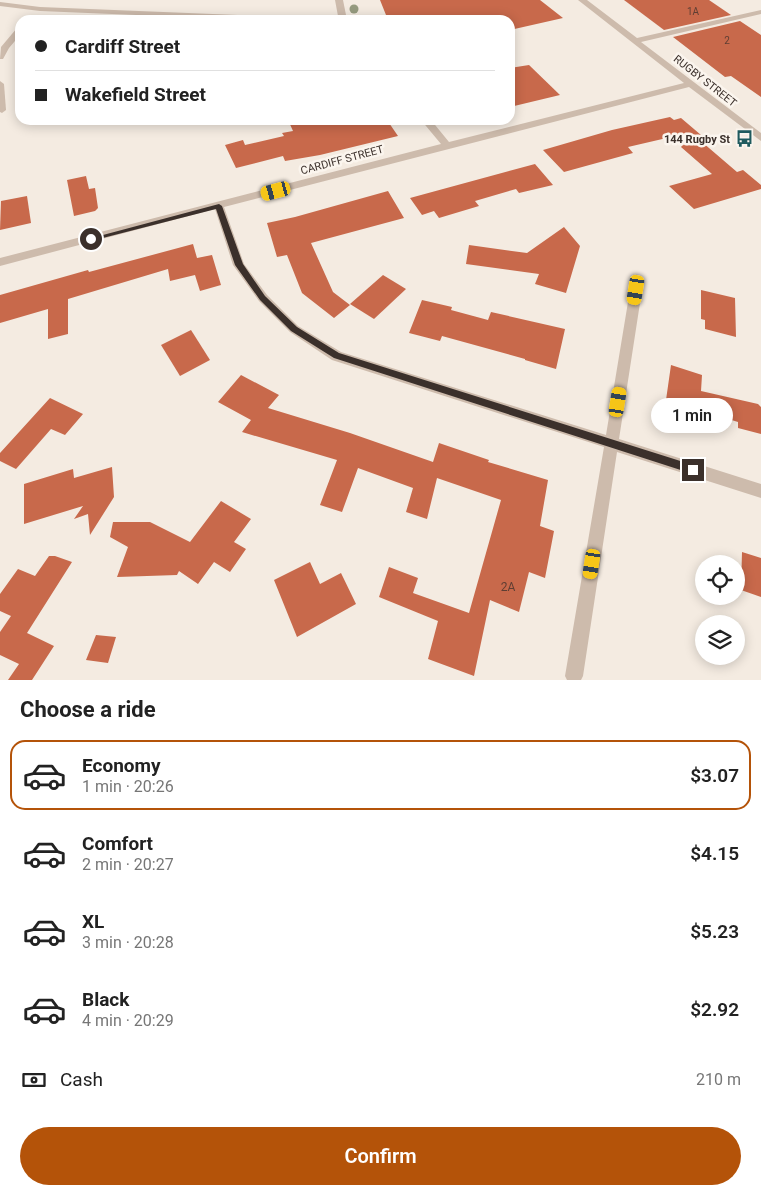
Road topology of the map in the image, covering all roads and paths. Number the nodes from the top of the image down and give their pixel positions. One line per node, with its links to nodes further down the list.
1 (339, 0): 8 (street)
2 (582, 0): 10 (street, RUGBY STREET)
3 (0, 4): 4 (street)
4 (40, 9): 6 (street); 7 (street)
5 (761, 12): 10 (street)
6 (34, 15)
7 (204, 15)
8 (341, 15)
9 (15, 36): 11 (street)
10 (634, 41): 13 (street, RUGBY STREET)
11 (0, 57)
12 (0, 84): 14 (street)
13 (691, 84): 16 (street, RUGBY STREET); 17 (street, CARDIFF STREET)
14 (2, 110)
15 (430, 125): 17 (street)
16 (761, 138)
17 (447, 145): 18 (street, CARDIFF STREET)
18 (219, 206): 19 (street, CARDIFF STREET); 21 (street)
19 (0, 262)
20 (636, 290): 21 (street)
21 (611, 443): 22 (street); 23 (street)
22 (761, 491)
23 (574, 676)

